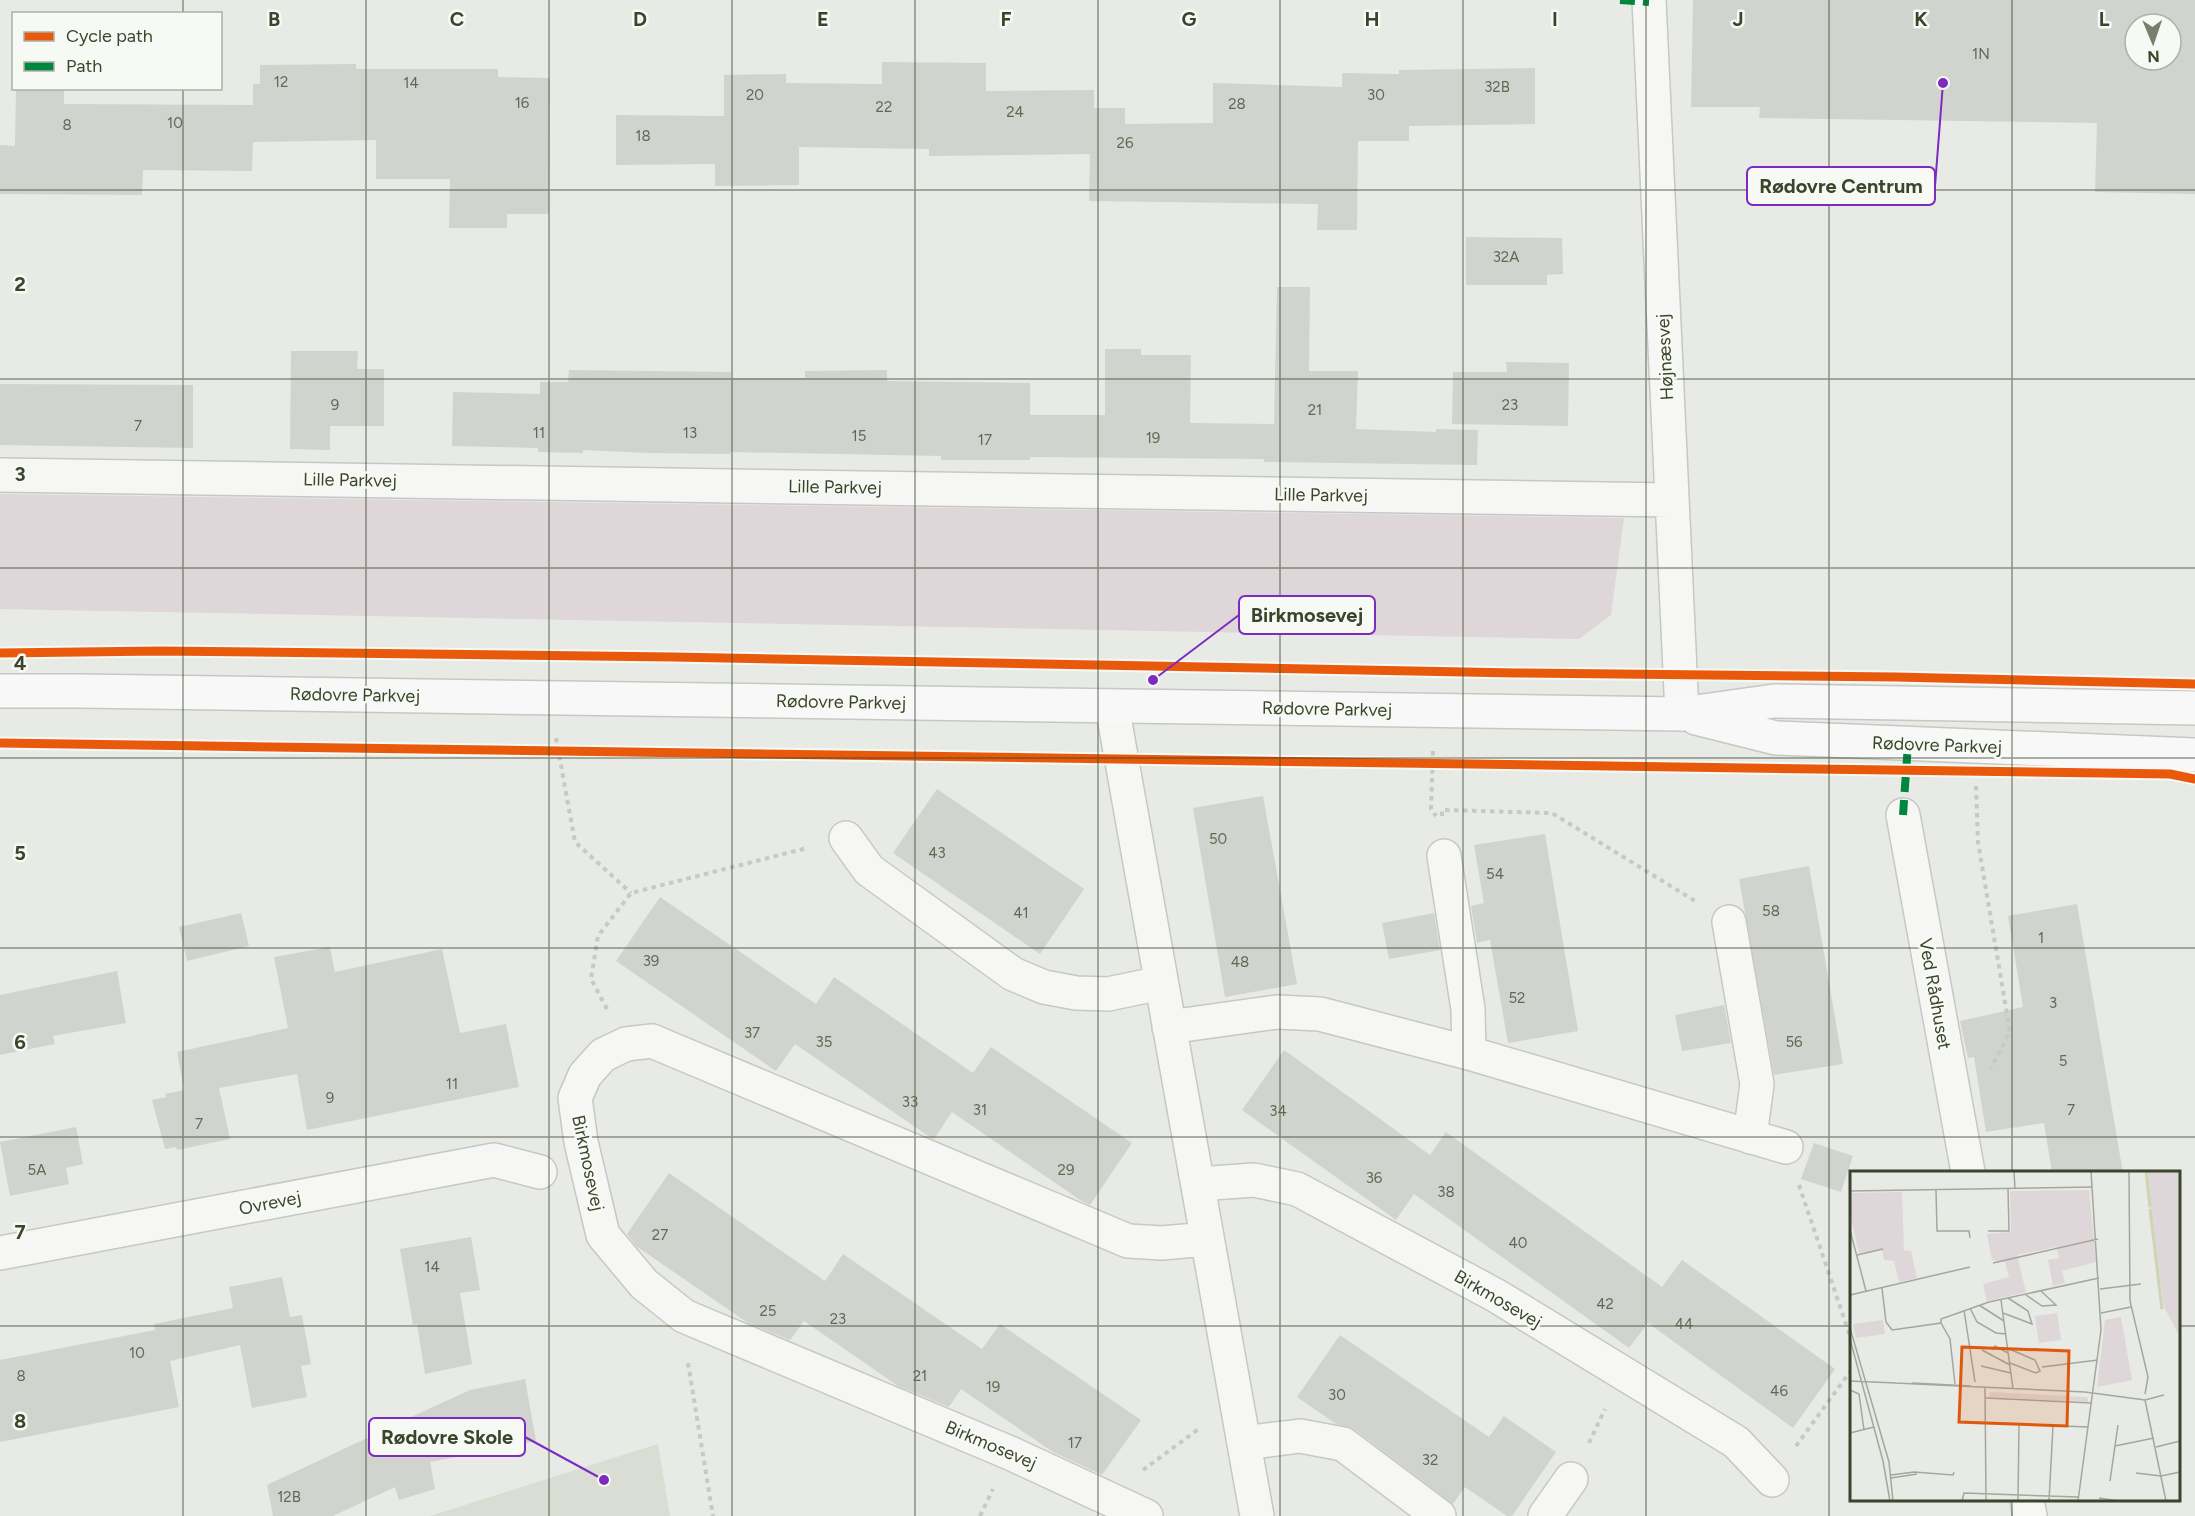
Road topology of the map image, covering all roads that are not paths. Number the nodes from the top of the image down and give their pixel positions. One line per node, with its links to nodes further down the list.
1 (1649, 0): 3 (street, Højnæsvej)
2 (0, 475): 3 (street, Lille Parkvej)
3 (1671, 500): 7 (street, Højnæsvej)
4 (0, 691): 5 (street, Rødovre Parkvej)
5 (1112, 706): 7 (street, Rødovre Parkvej); 13 (street)
6 (2195, 708): 7 (street, Rødovre Parkvej)
7 (1682, 714): 8 (street, Rødovre Parkvej)
8 (2195, 755)
9 (1903, 815): 18 (street, Ved Rådhuset)
10 (846, 838): 13 (street)
11 (1444, 856): 15 (street)
12 (1729, 922): 16 (street)
13 (1161, 983): 14 (street)
14 (1169, 1027): 15 (street); 20 (street)
15 (1469, 1053): 16 (street)
16 (1750, 1137): 17 (street)
17 (1786, 1148)
18 (1968, 1171)
19 (540, 1172): 22 (street, Ovrevej)
20 (1198, 1184): 21 (street); 25 (street, Birkmosevej)
21 (1207, 1239): 23 (street); 27 (street, Birkmosevej)
22 (0, 1253)
23 (1244, 1443): 28 (street); 29 (street)
24 (1571, 1479): 30 (street)
25 (1772, 1480)
26 (2027, 1501): 31 (street)
27 (1146, 1516)
28 (1257, 1516)
29 (1439, 1516)
30 (1545, 1516)
31 (2030, 1516)

